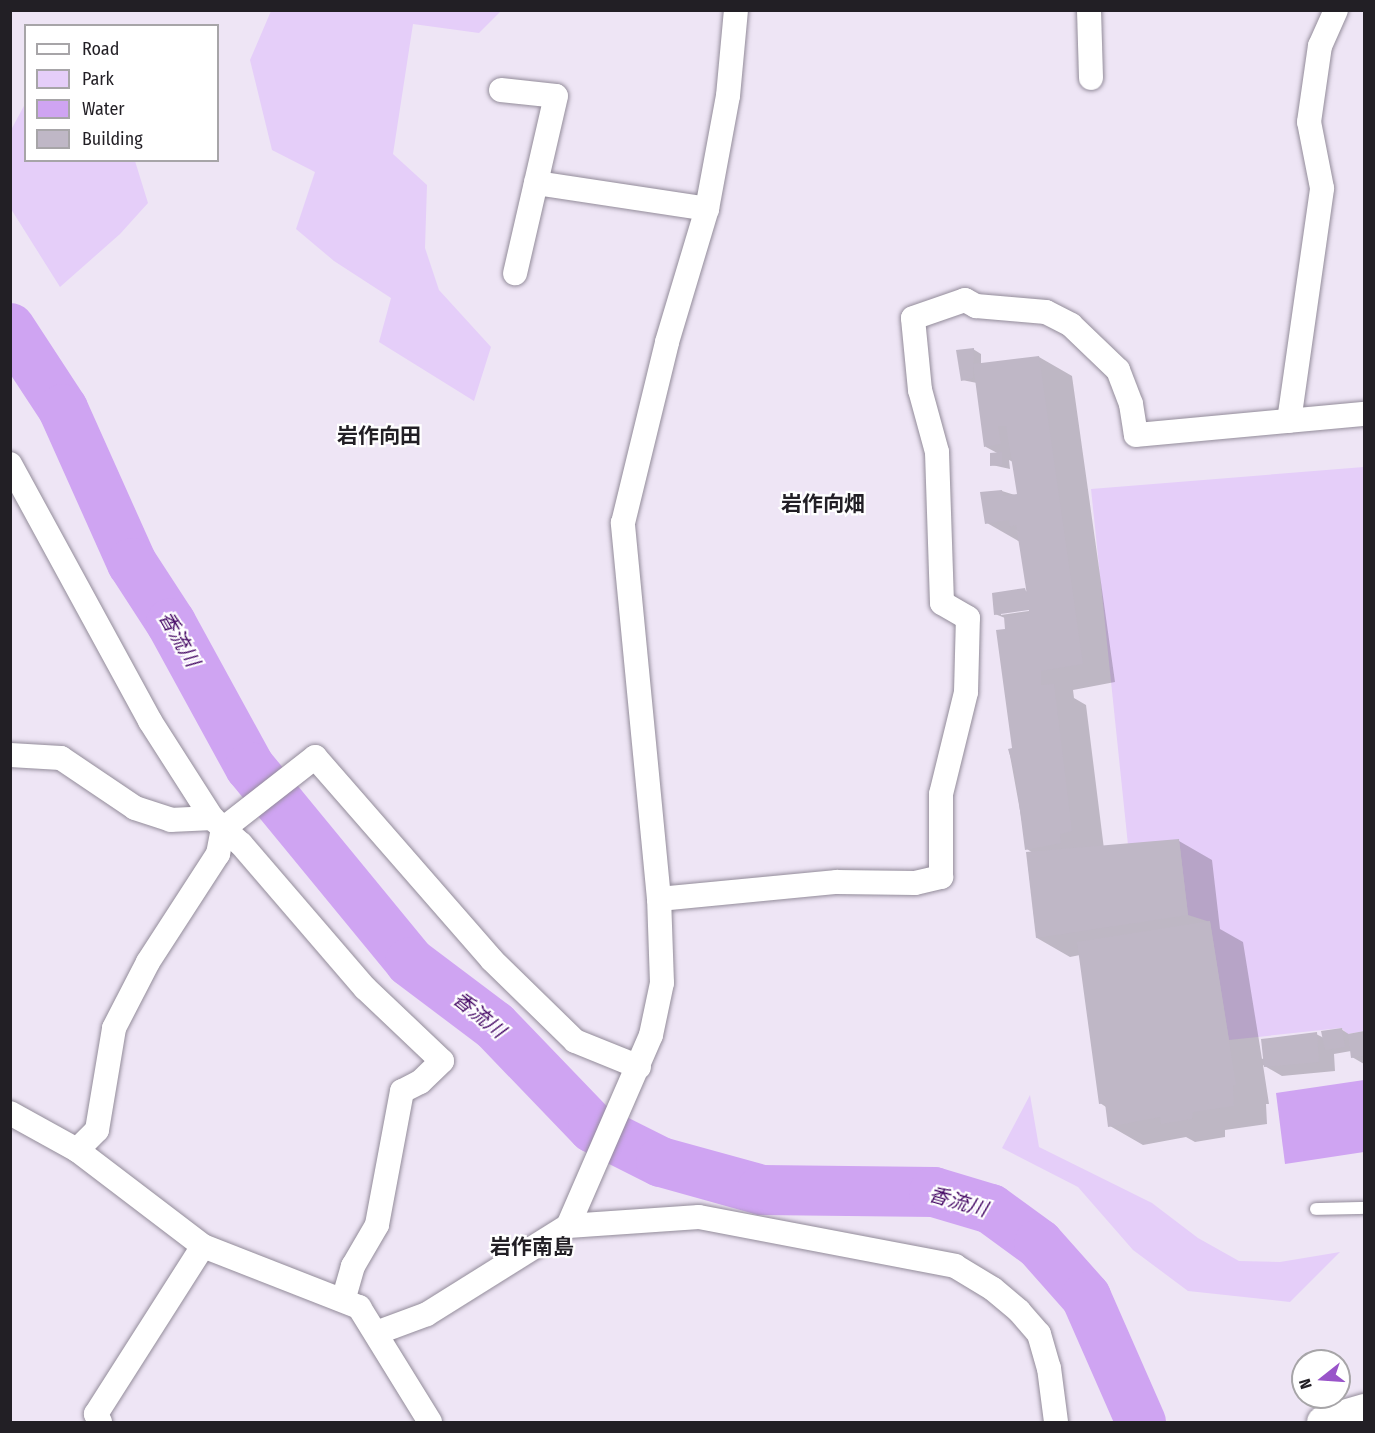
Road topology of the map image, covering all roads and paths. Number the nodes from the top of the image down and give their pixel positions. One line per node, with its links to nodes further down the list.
1 (736, 10): 7 (street)
2 (1089, 10): 4 (street)
3 (1336, 10): 10 (street)
4 (1091, 78)
5 (501, 90): 6 (street)
6 (536, 183): 7 (street); 8 (street)
7 (706, 209): 14 (street)
8 (515, 273)
9 (1365, 414): 10 (street)
10 (1289, 421): 14 (street)
11 (10, 464): 13 (street)
12 (10, 755): 13 (street)
13 (218, 824): 15 (street); 17 (street); 22 (street)
14 (659, 899): 15 (street)
15 (639, 1067): 20 (street)
16 (10, 1113): 17 (street)
17 (77, 1150): 21 (street)
18 (1365, 1208): 19 (lane)
19 (1316, 1209)
20 (568, 1226): 23 (street); 27 (street)
21 (203, 1246): 22 (street); 25 (street)
22 (343, 1300): 23 (street)
23 (376, 1333): 26 (street)
24 (1365, 1410): 28 (main road)
25 (100, 1422)
26 (430, 1422)
27 (1056, 1422)
28 (1323, 1422)

